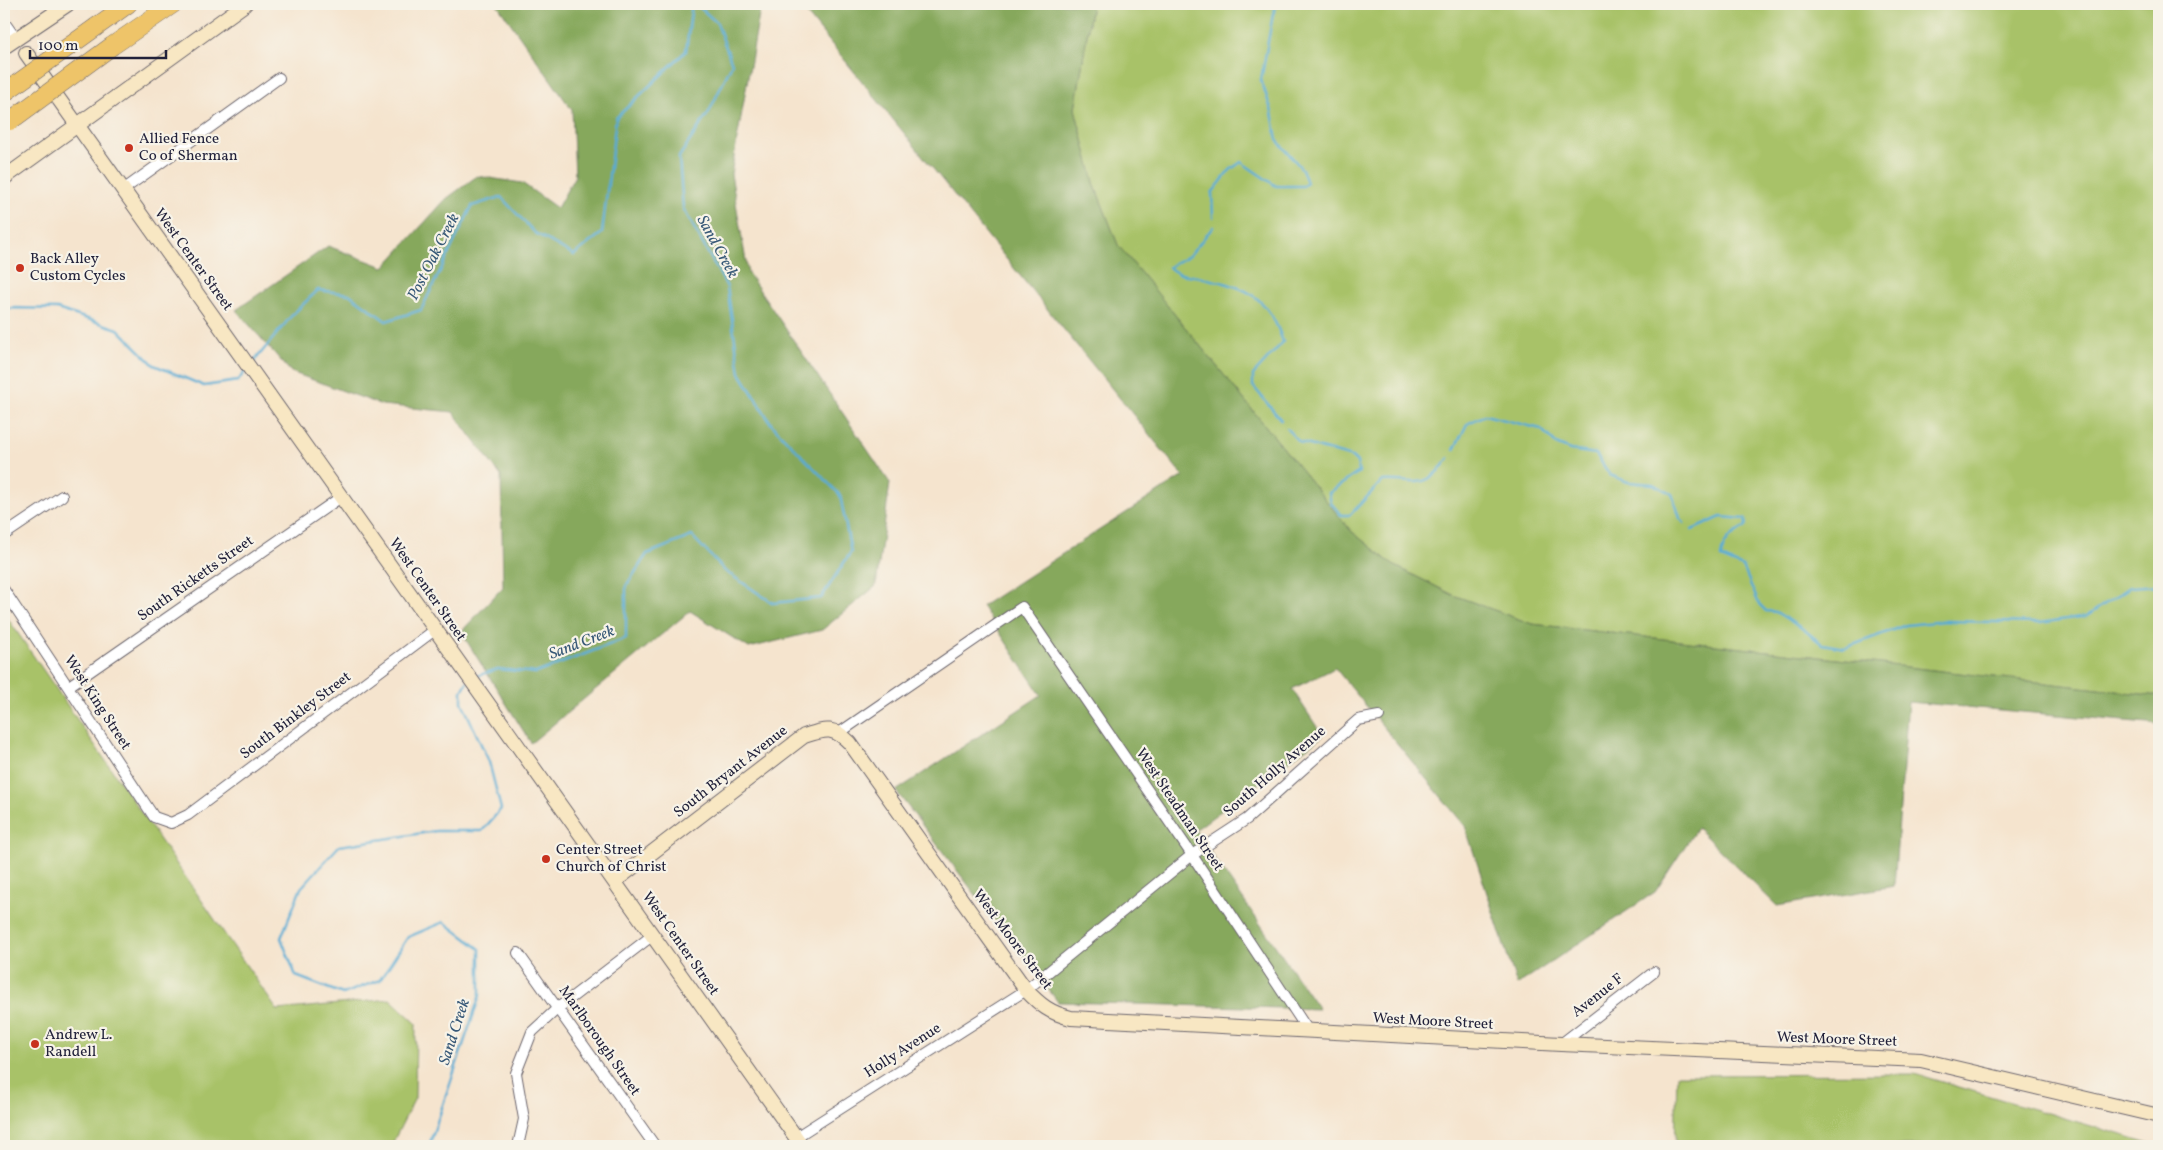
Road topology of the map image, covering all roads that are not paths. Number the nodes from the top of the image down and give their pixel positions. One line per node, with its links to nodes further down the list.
1 (68, 4): 6 (street)
2 (128, 4): 9 (highway, bridge)
3 (173, 4): 10 (highway, bridge)
4 (246, 4): 11 (street)
5 (4, 22): 6 (street)
6 (12, 42)
7 (26, 53): 11 (street, West Center Street)
8 (279, 78): 13 (street)
9 (4, 93)
10 (7, 123)
11 (76, 125): 12 (street); 13 (street, West Center Street)
12 (4, 178)
13 (123, 190): 15 (street, West Center Street)
14 (62, 496): 16 (street)
15 (341, 496): 18 (street, West Center Street); 19 (street, South Ricketts Street)
16 (4, 535)
17 (4, 590): 19 (street, West King Street)
18 (436, 630): 22 (street, South Binkley Street); 24 (street, West Center Street)
19 (69, 686): 22 (street, West King Street)
20 (1378, 716): 23 (street, South Holly Avenue)
21 (839, 733): 23 (street, West Steadman Street); 24 (street, South Bryant Avenue); 28 (street, West Moore Street)
22 (171, 823)
23 (1192, 855): 28 (street, South Holly Avenue); 30 (street, West Steadman Street)
24 (615, 881): 25 (street, West Center Street)
25 (653, 935): 29 (street); 33 (street, West Center Street)
26 (518, 953): 29 (street, Marlborough Street)
27 (1654, 972): 31 (street, Avenue F)
28 (1026, 990): 30 (street, West Moore Street); 33 (street, Holly Avenue)
29 (558, 1008): 34 (street); 35 (street, Marlborough Street)
30 (1309, 1032): 31 (street, West Moore Street)
31 (1561, 1044): 32 (street, West Moore Street)
32 (2159, 1116)
33 (799, 1142)
34 (518, 1146)
35 (655, 1146)

